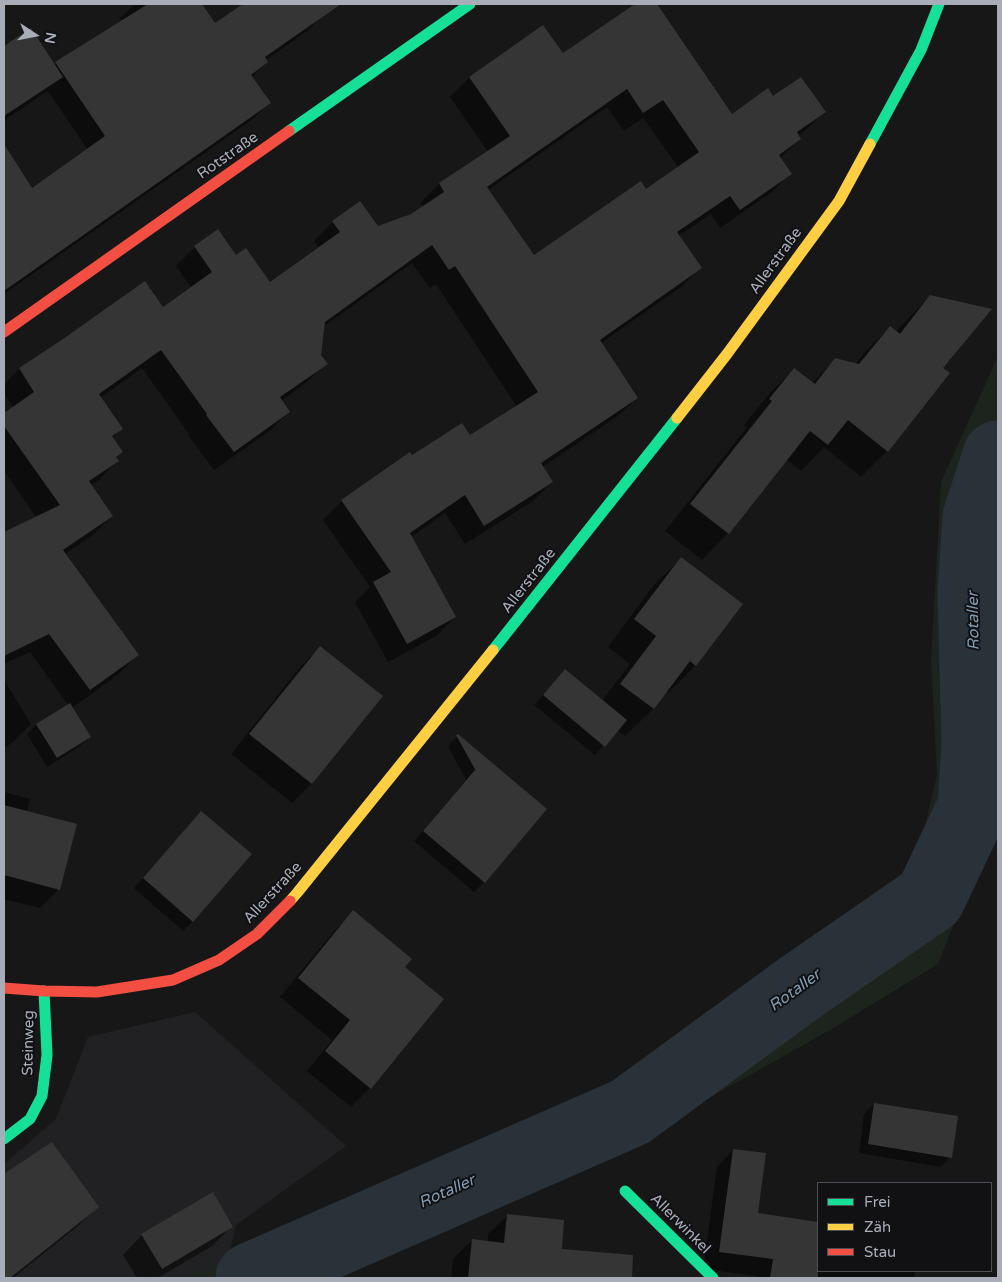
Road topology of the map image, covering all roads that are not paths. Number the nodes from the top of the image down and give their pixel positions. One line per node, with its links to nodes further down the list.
1 (470, 4): 3 (street, Rotstraße)
2 (939, 4): 5 (street, Allerstraße)
3 (4, 332)
4 (4, 988): 5 (street, Allerstraße)
5 (44, 991): 6 (street, Steinweg)
6 (4, 1139)
7 (625, 1191): 8 (street, Allerwinkel)
8 (713, 1278)

